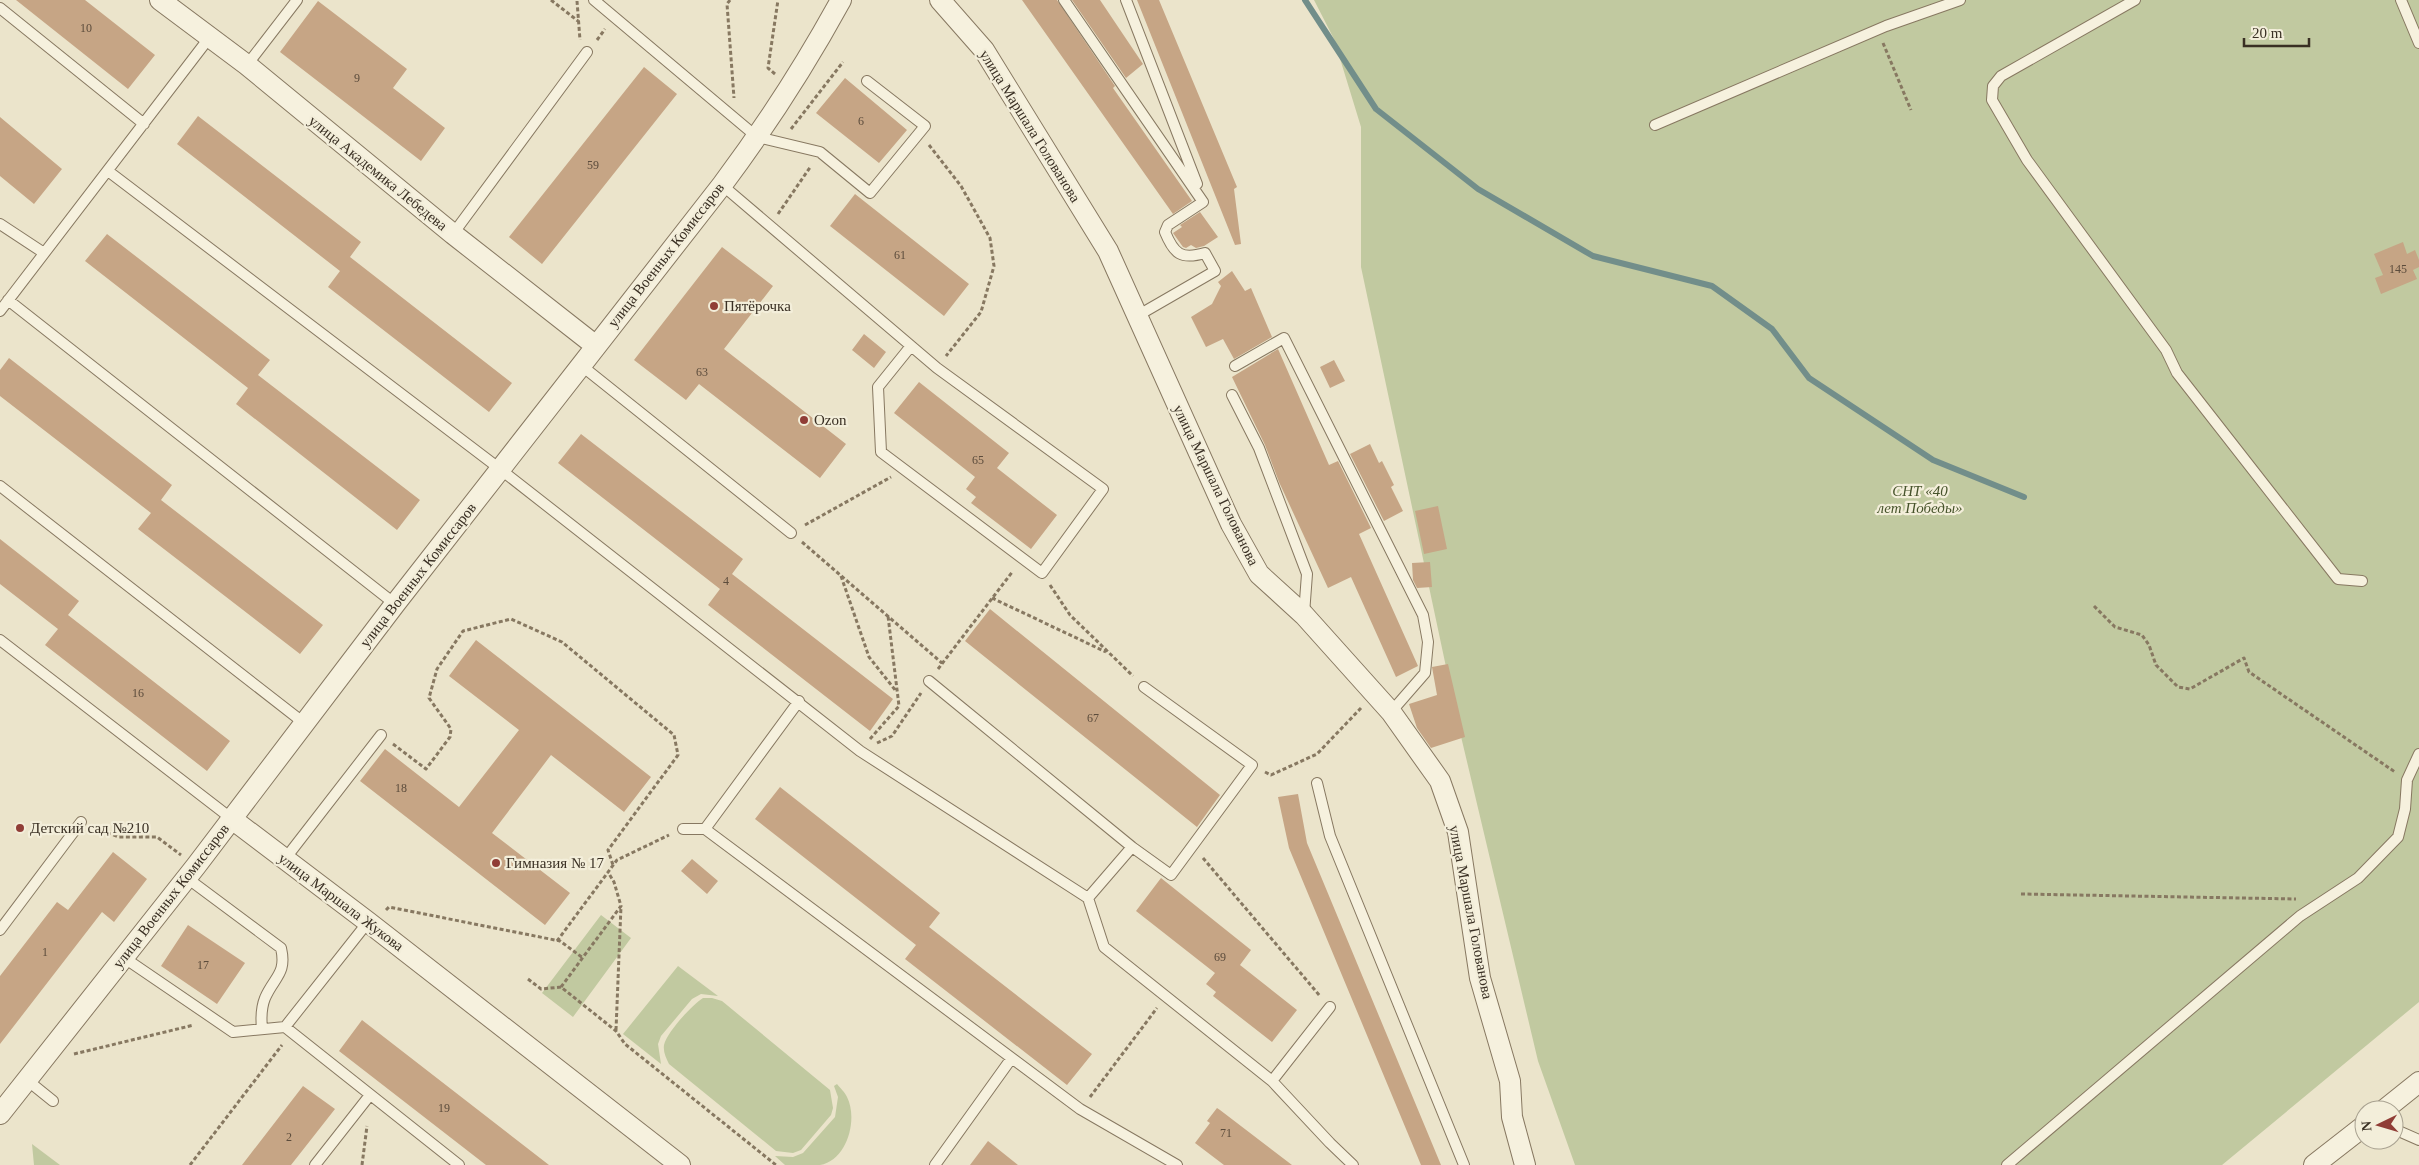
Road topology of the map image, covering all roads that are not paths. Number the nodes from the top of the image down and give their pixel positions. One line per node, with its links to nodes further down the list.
1 (160, 0): 12 (street, улица Академика Лебедева)
2 (297, 0): 15 (lane)
3 (594, 0): 19 (lane)
4 (841, 0): 19 (street, улица Военных Комиссаров)
5 (940, 0): 28 (street, улица Маршала Голованова)
6 (1064, 0): 22 (lane)
7 (1126, 0): 22 (lane)
8 (1960, 0): 18 (lane)
9 (2135, 0): 37 (lane)
10 (2401, 0): 13 (lane)
11 (0, 8): 17 (lane)
12 (209, 38): 15 (street, улица Академика Лебедева); 17 (lane)
13 (2419, 43)
14 (584, 56): 24 (lane)
15 (246, 65): 24 (street, улица Академика Лебедева)
16 (867, 80): 19 (lane)
17 (144, 124): 20 (lane)
18 (1655, 125)
19 (757, 137): 21 (street, улица Военных Комиссаров)
20 (108, 171): 25 (lane); 34 (lane)
21 (722, 184): 29 (street, улица Военных Комиссаров); 30 (lane)
22 (1203, 202): 28 (lane)
23 (0, 224): 25 (lane)
24 (453, 234): 29 (street, улица Академика Лебедева)
25 (44, 253): 26 (lane)
26 (8, 300): 27 (lane); 38 (lane)
27 (0, 311)
28 (1137, 316): 39 (street, улица Маршала Голованова)
29 (596, 346): 31 (street, улица Военных Комиссаров)
30 (911, 346): 30 (lane)
31 (582, 366): 34 (street, улица Военных Комиссаров); 36 (lane)
32 (1235, 366): 44 (lane)
33 (1232, 395): 39 (lane)
34 (500, 469): 38 (street, улица Военных Комиссаров); 43 (lane)
35 (0, 486): 45 (lane)
36 (791, 533)
37 (2362, 581)
38 (395, 604): 45 (street, улица Военных Комиссаров)
39 (1304, 615): 44 (street, улица Маршала Голованова)
40 (0, 640): 49 (lane, улица Маршала Жукова)
41 (929, 681): 53 (lane)
42 (1144, 687): 53 (lane)
43 (798, 701): 52 (lane); 56 (lane)
44 (1391, 712): 81 (street, улица Маршала Голованова)
45 (304, 723): 49 (street, улица Военных Комиссаров)
46 (381, 735): 54 (lane)
47 (2419, 754): 82 (lane)
48 (1317, 783): 80 (lane)
49 (232, 819): 54 (street, улица Маршала Жукова); 55 (street, улица Военных Комиссаров)
50 (81, 822): 58 (lane)
51 (683, 829): 52 (lane)
52 (705, 829): 63 (lane)
53 (1132, 846): 56 (lane)
54 (285, 859): 57 (street, улица Маршала Жукова)
55 (192, 872): 59 (street, улица Военных Комиссаров); 61 (lane)
56 (1088, 898): 65 (lane)
57 (371, 924): 62 (lane); 76 (street, улица Маршала Жукова)
58 (0, 930)
59 (123, 958): 61 (lane); 64 (street, улица Военных Комиссаров)
60 (1330, 1007): 65 (lane)
61 (262, 1029): 62 (lane)
62 (288, 1030): 67 (lane)
63 (1011, 1059): 77 (lane); 78 (lane)
64 (27, 1080): 69 (lane); 70 (street, улица Военных Комиссаров)
65 (1272, 1081): 79 (lane)
66 (2419, 1082): 68 (street)
67 (370, 1095): 74 (lane); 75 (lane)
68 (2396, 1100)
69 (52, 1101)
70 (0, 1114)
71 (2404, 1133): 73 (lane)
72 (2354, 1134): 83 (street)
73 (2419, 1140)
74 (315, 1165)
75 (459, 1165)
76 (680, 1165)
77 (935, 1165)
78 (1177, 1165)
79 (1353, 1165)
80 (1464, 1165)
81 (1525, 1165)
82 (2007, 1165)
83 (2314, 1165)

